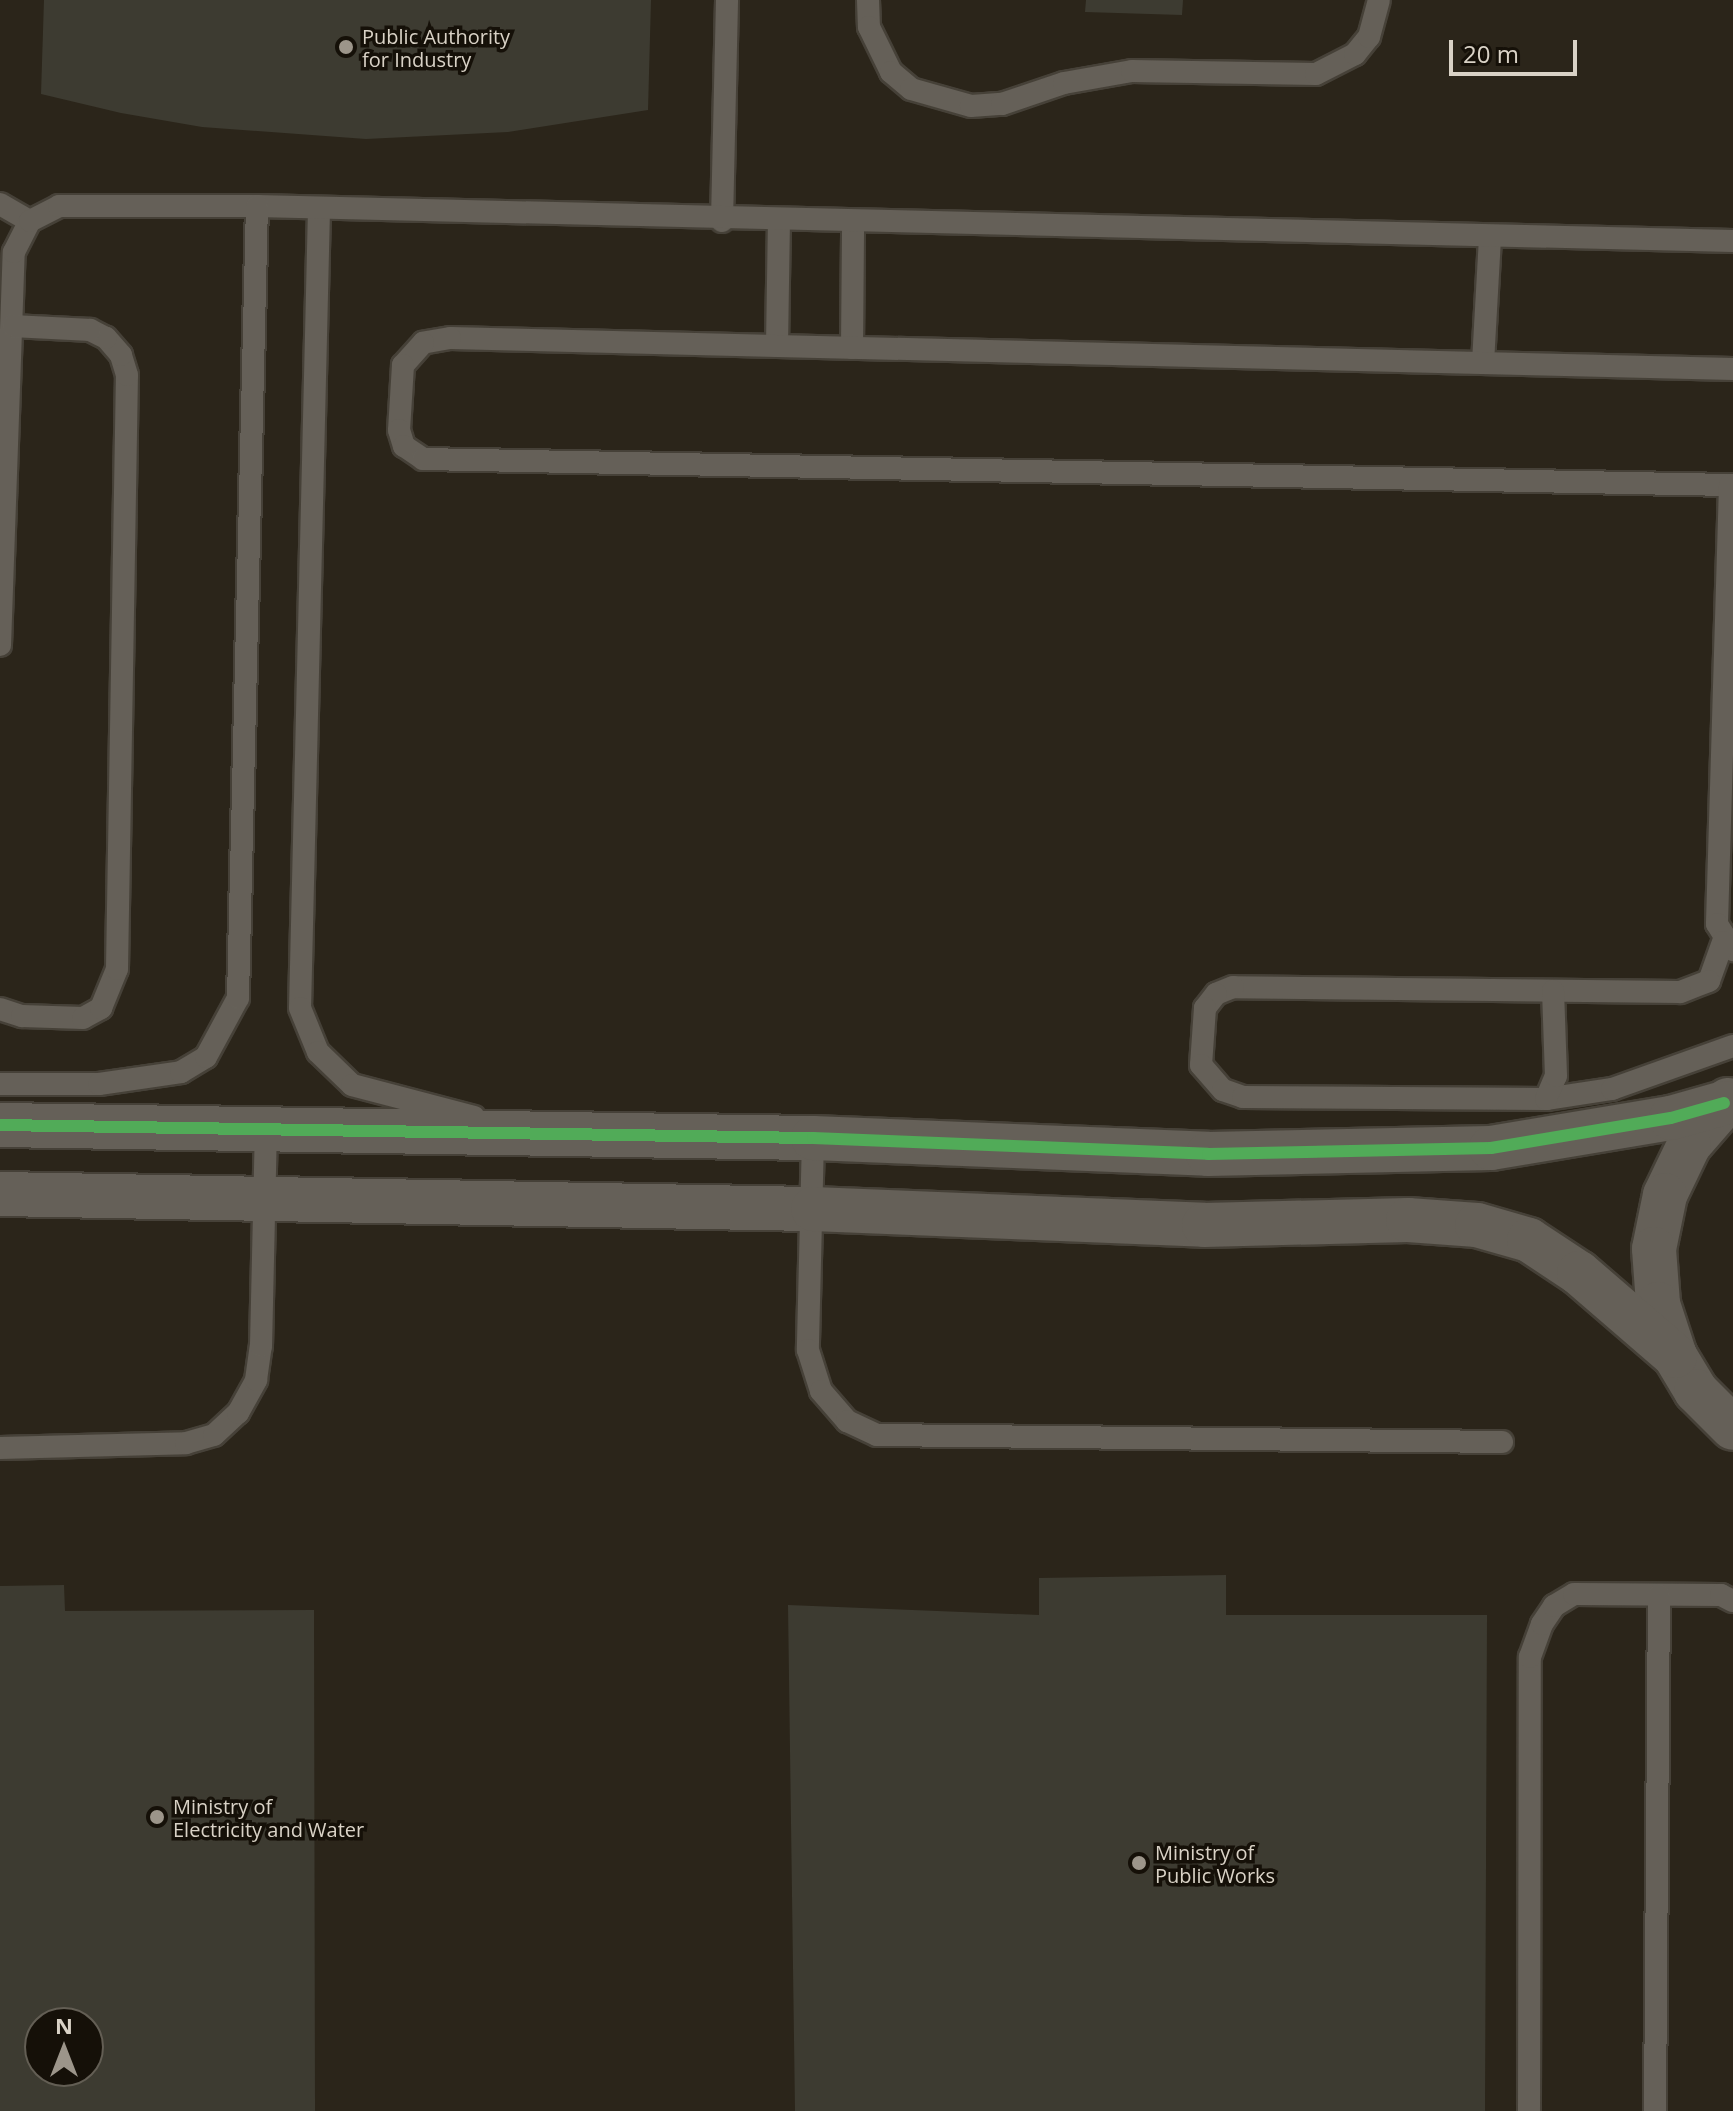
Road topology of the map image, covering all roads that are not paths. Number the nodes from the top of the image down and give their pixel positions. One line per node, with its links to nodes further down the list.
1 (727, 0): 8 (lane)
2 (868, 0): 3 (lane)
3 (1379, 0)
4 (0, 204): 7 (lane)
5 (257, 206): 6 (lane); 7 (lane); 24 (lane)
6 (319, 209): 8 (lane); 29 (lane)
7 (30, 221): 13 (lane)
8 (722, 221): 9 (lane)
9 (779, 222): 10 (lane); 14 (lane)
10 (853, 224): 11 (lane); 15 (lane)
11 (1490, 238): 12 (lane); 16 (lane)
12 (1733, 241)
13 (13, 326): 19 (lane); 22 (lane)
14 (777, 346): 15 (lane); 18 (lane)
15 (852, 348): 16 (lane)
16 (1483, 363): 17 (lane)
17 (1733, 369)
18 (1731, 485): 20 (lane)
19 (0, 645)
20 (1728, 946): 21 (lane)
21 (1553, 991): 25 (lane); 25 (lane)
22 (0, 1009)
23 (1733, 1046): 25 (lane)
24 (0, 1084)
25 (1546, 1099)
26 (1729, 1100): 30 (street); 34 (street)
27 (0, 1125): 28 (street)
28 (266, 1129): 29 (street); 32 (lane)
29 (549, 1136): 30 (street)
30 (813, 1138): 33 (lane)
31 (0, 1194): 32 (street)
32 (264, 1198): 33 (street); 37 (lane)
33 (813, 1209): 34 (street); 36 (lane)
34 (1675, 1356): 35 (street)
35 (1733, 1428)
36 (1502, 1442)
37 (0, 1448)
38 (1659, 1595): 39 (lane); 40 (lane); 41 (lane)
39 (1733, 1601)
40 (1529, 2111)
41 (1655, 2111)

